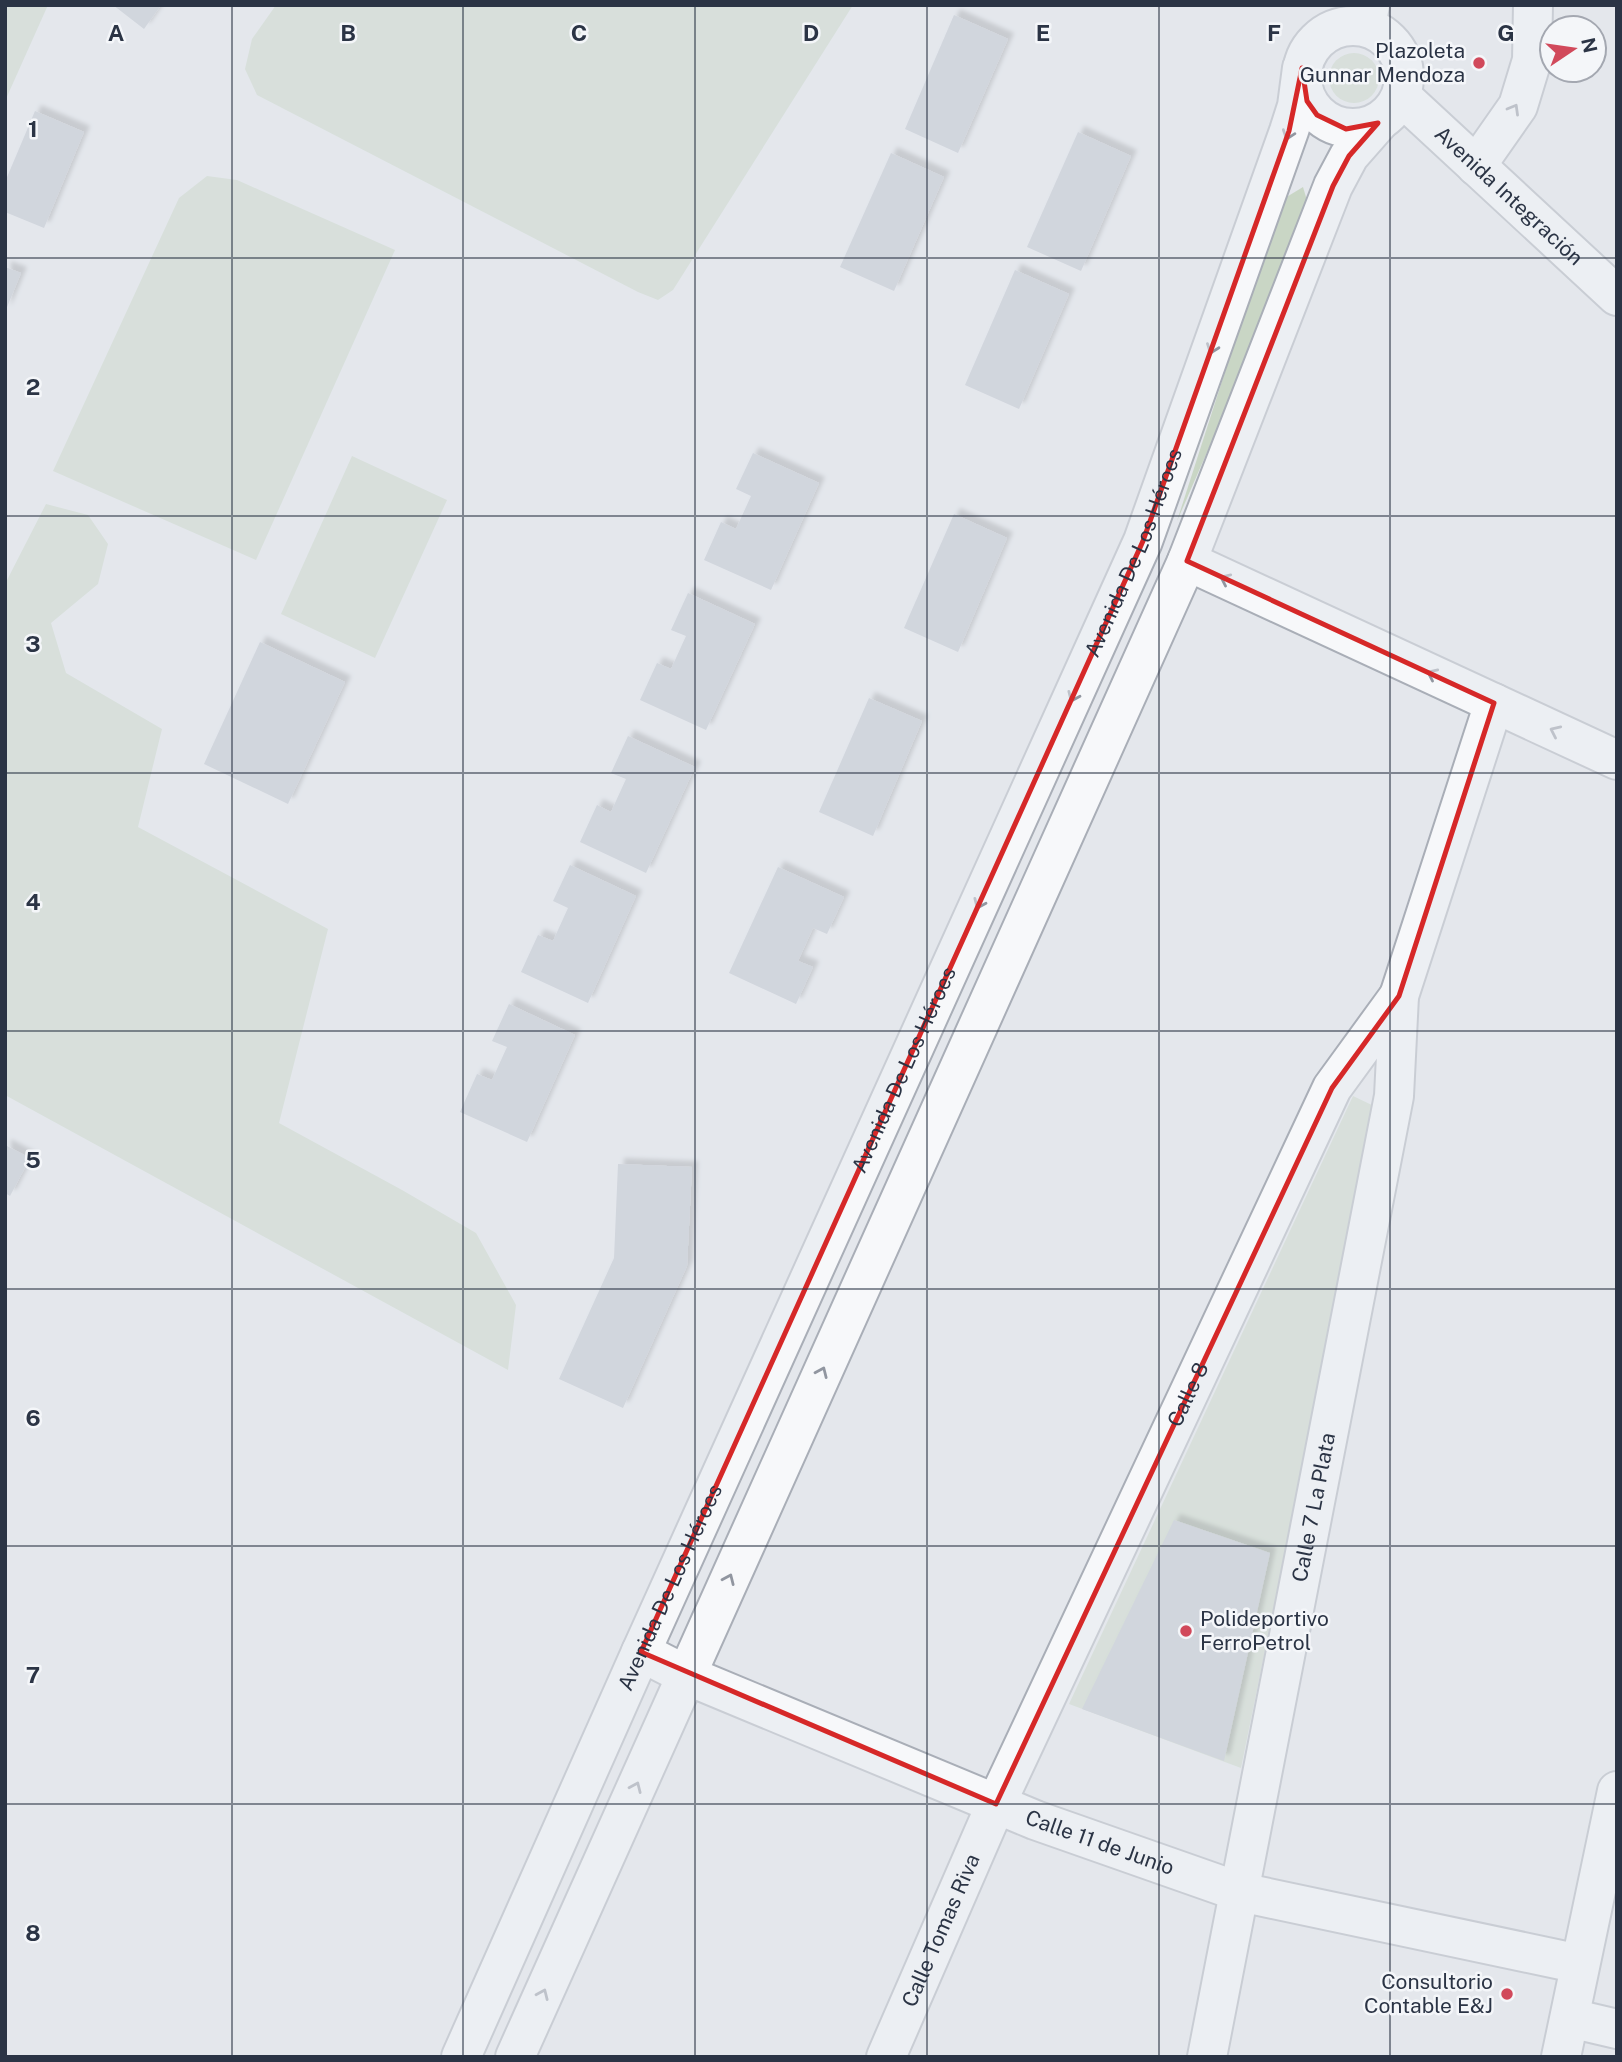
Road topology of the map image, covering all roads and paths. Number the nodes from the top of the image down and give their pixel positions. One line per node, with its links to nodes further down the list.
1 (1533, 5): 5 (street, one-way to 1)
2 (1368, 16): 3 (street); 4 (street)
3 (1302, 68): 4 (street); 11 (street, Avenida De Los Héroes, one-way to 11)
4 (1390, 109): 5 (street, Avenida Integración); 7 (street)
5 (1476, 166): 6 (street, Avenida Integración)
6 (1617, 296)
7 (1187, 561): 8 (street, one-way to 7); 12 (street, one-way to 7)
8 (1494, 703): 9 (street, one-way to 8); 10 (street)
9 (1617, 760)
10 (1399, 996): 14 (street, Calle 8); 15 (street, Calle 7 La Plata)
11 (641, 1652): 12 (street, Calle 11 de Junio); 19 (street, Avenida De Los Héroes)
12 (686, 1675): 14 (street, Calle 11 de Junio); 20 (street, one-way to 12)
13 (1617, 1791): 16 (street)
14 (996, 1804): 15 (street, Calle 11 de Junio); 21 (street, Calle Tomas Riva)
15 (1240, 1892): 16 (street, Calle 11 de Junio); 22 (street, Calle 7 La Plata)
16 (1580, 1964): 17 (street)
17 (1570, 2018): 18 (street); 23 (street)
18 (1617, 2029)
19 (461, 2057)
20 (515, 2057)
21 (886, 2057)
22 (1206, 2057)
23 (1562, 2057)

